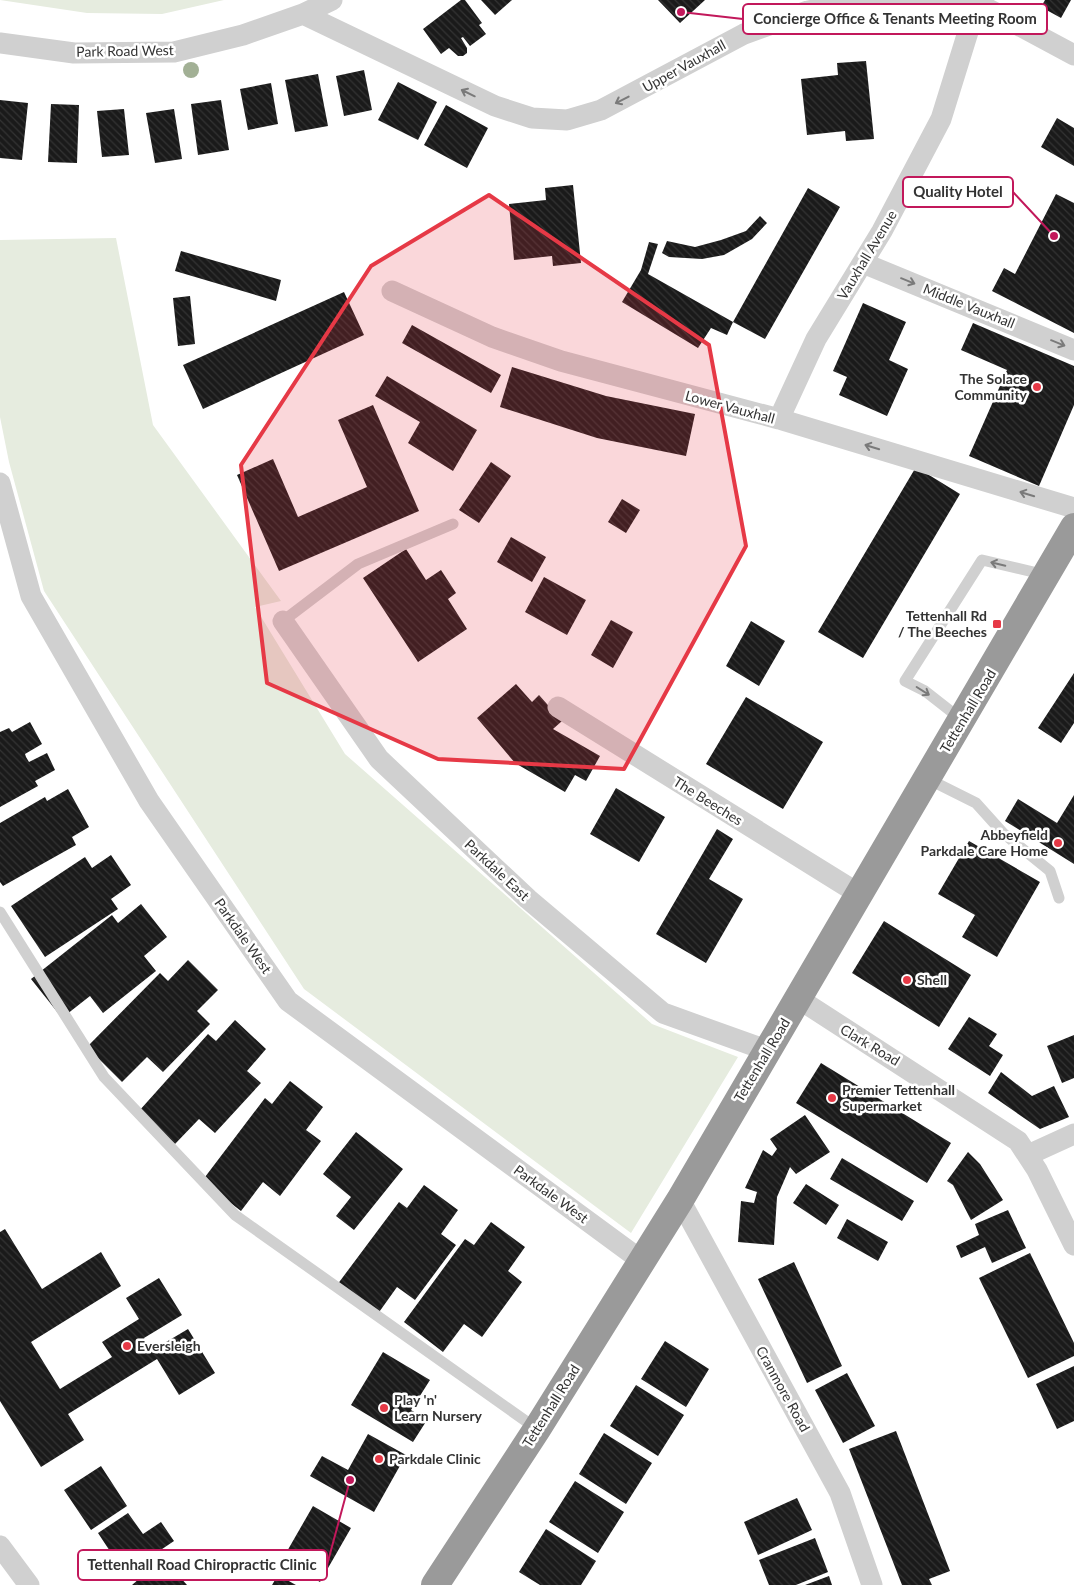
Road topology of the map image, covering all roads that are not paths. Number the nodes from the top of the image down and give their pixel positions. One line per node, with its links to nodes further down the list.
1 (332, 0): 3 (street, Park Road West)
2 (977, 3): 3 (street, Upper Vauxhall, one-way to 3); 5 (street, Upper Vauxhall); 6 (street, Vauxhall Avenue)
3 (303, 14): 4 (street, Park Road West)
4 (0, 43)
5 (1074, 55)
6 (863, 263): 8 (street, Middle Vauxhall, one-way to 8); 9 (street, Vauxhall Avenue)
7 (392, 291): 9 (street, Lower Vauxhall)
8 (1074, 350)
9 (779, 419): 11 (street, Lower Vauxhall, one-way to 9)
10 (0, 483): 28 (street, Parkdale West)
11 (1074, 508)
12 (453, 524): 15 (lane)
13 (1074, 527): 14 (highway, Tettenhall Road)
14 (1046, 575): 17 (highway, Tettenhall Road); 17 (lane, one-way to 17)
15 (283, 622): 23 (street, Parkdale East)
16 (558, 707): 19 (street, The Beeches)
17 (962, 720): 18 (highway, Tettenhall Road)
18 (928, 779): 19 (highway, Tettenhall Road); 20 (lane)
19 (859, 894): 22 (highway, Tettenhall Road)
20 (1059, 898)
21 (0, 912): 29 (lane)
22 (799, 999): 23 (highway, Tettenhall Road); 25 (street, Clark Road)
23 (766, 1050): 26 (highway, Tettenhall Road)
24 (1074, 1134): 25 (street)
25 (1028, 1155): 27 (street, Clark Road)
26 (680, 1200): 28 (highway, Tettenhall Road); 33 (street, Cranmore Road)
27 (1074, 1245)
28 (642, 1261): 29 (highway, Tettenhall Road)
29 (537, 1429): 32 (highway, Tettenhall Road)
30 (0, 1546): 31 (street)
31 (28, 1585)
32 (436, 1585)
33 (872, 1585)

